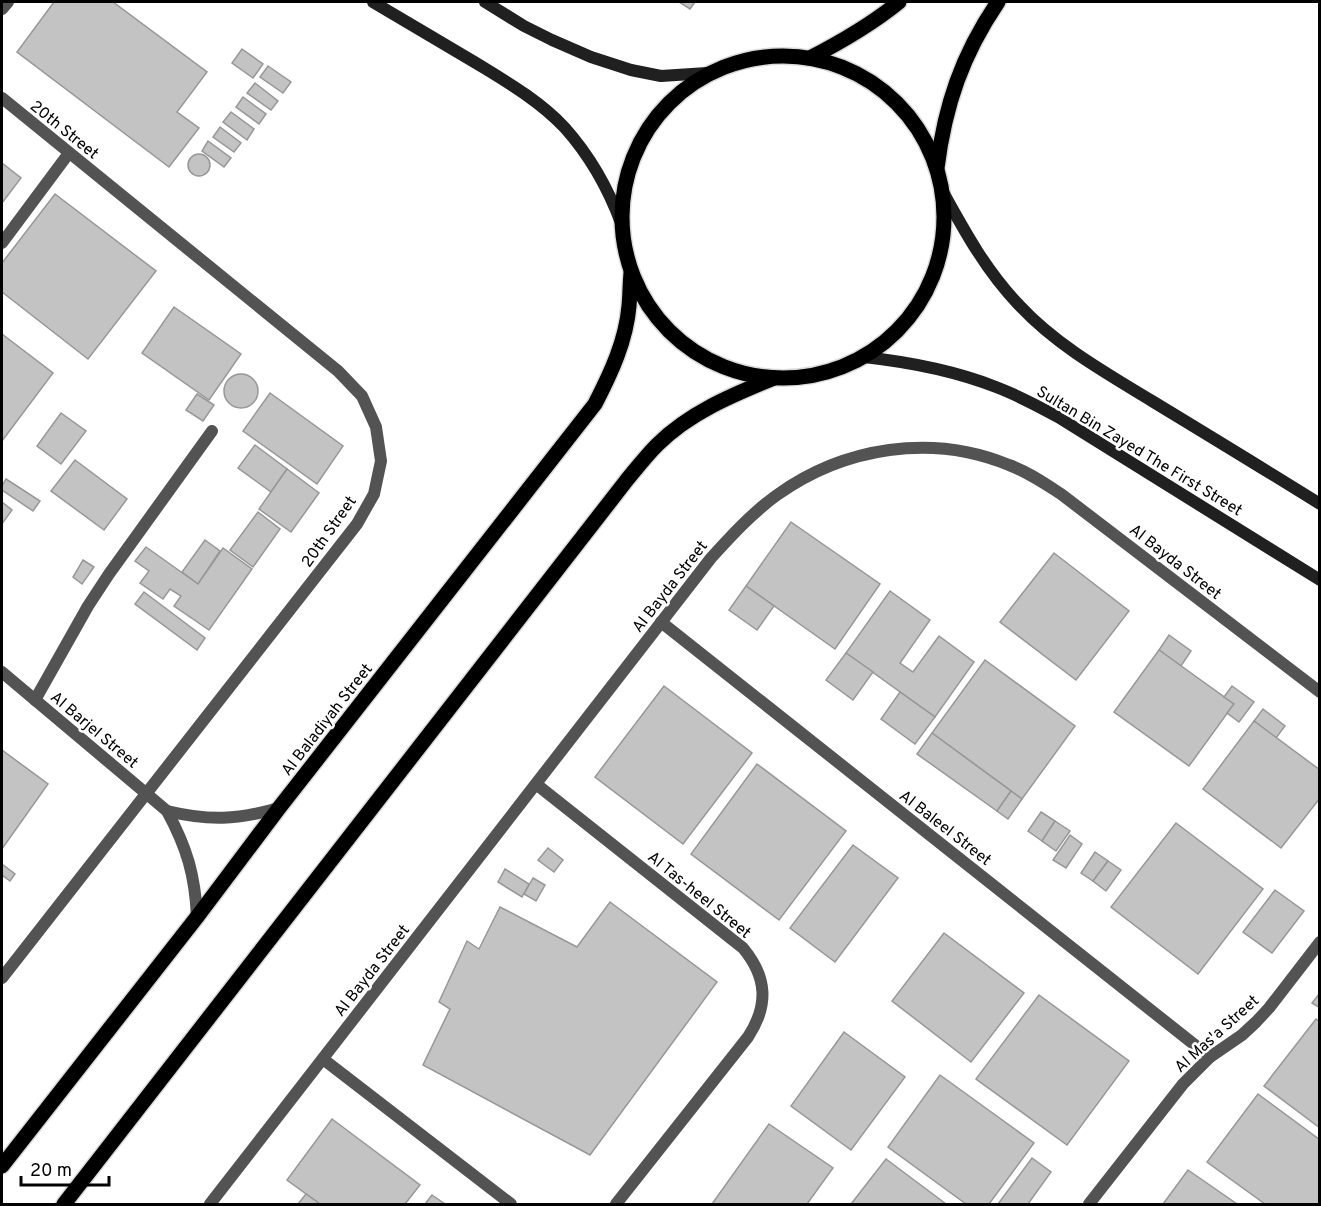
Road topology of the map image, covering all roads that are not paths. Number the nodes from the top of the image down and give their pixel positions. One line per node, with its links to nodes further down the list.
1 (8, 2): 6 (street)
2 (373, 2): 13 (main road)
3 (485, 2): 8 (main road)
4 (899, 2): 7 (main road)
5 (998, 2): 11 (main road)
6 (2, 9)
7 (810, 58): 8 (main road); 11 (main road)
8 (707, 73): 13 (main road)
9 (2, 98): 10 (street, 20th Street)
10 (69, 153): 14 (street); 26 (street, 20th Street)
11 (937, 168): 12 (main road)
12 (943, 192): 16 (main road); 19 (main road)
13 (621, 223): 15 (main road)
14 (2, 243)
15 (631, 273): 17 (main road); 27 (main road, Al Baladiyah Street)
16 (864, 357): 17 (main road); 20 (main road, Sultan Bin Zayed The First Street)
17 (774, 378): 35 (main road)
18 (212, 431): 24 (street)
19 (1320, 504)
20 (1320, 580)
21 (661, 622): 23 (street, Al Bayda Street); 25 (street, Al Bayda Street); 32 (street, Al Baleel Street)
22 (2, 672): 24 (street, Al Barjel Street)
23 (1320, 692)
24 (34, 700): 26 (street, Al Barjel Street)
25 (536, 784): 33 (street, Al Bayda Street); 38 (street, Al Tas-heel Street)
26 (146, 795): 28 (street, Al Barjel Street); 31 (street, 20th Street)
27 (279, 808): 28 (street, Al Barjel Street); 29 (main road, Al Baladiyah Street)
28 (167, 812): 29 (street, Al Barjel Street)
29 (197, 917): 34 (main road, Al Baladiyah Street)
30 (1320, 942): 32 (street, Al Mas'a Street)
31 (2, 978)
32 (1210, 1057): 39 (street, Al Mas'a Street)
33 (323, 1059): 36 (street, Al Bayda Street); 37 (street)
34 (2, 1166)
35 (64, 1204)
36 (210, 1204)
37 (511, 1204)
38 (616, 1204)
39 (1089, 1204)

